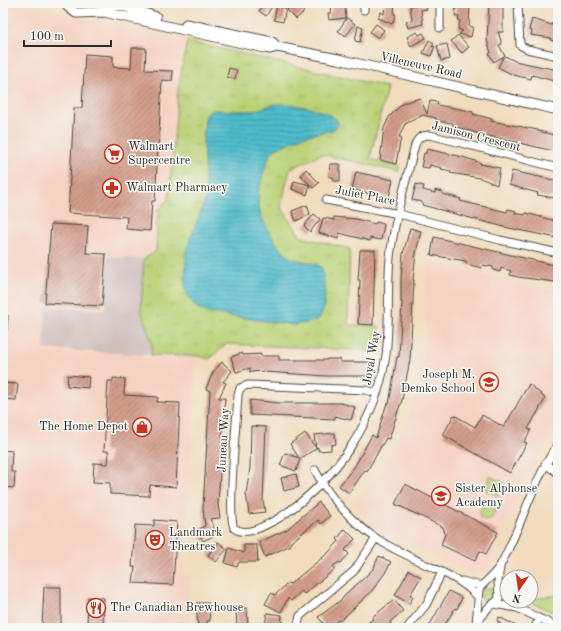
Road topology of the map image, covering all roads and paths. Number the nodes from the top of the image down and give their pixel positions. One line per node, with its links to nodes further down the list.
1 (88, 3): 6 (main road)
2 (100, 3): 8 (main road, Villeneuve Road)
3 (440, 3): 7 (street)
4 (518, 3): 9 (street)
5 (66, 4): 6 (main road)
6 (84, 13): 8 (main road, Villeneuve Road)
7 (440, 28)
8 (277, 47): 10 (main road, Villeneuve Road)
9 (558, 56)
10 (558, 110)
11 (558, 168): 13 (street, Jamison Crescent)
12 (326, 200): 13 (street, Juliet Place)
13 (399, 214): 14 (street); 15 (street, Joyal Way)
14 (558, 253)
15 (377, 392): 20 (street, Joyal Way); 20 (street, Juneau Way)
16 (558, 444): 17 (street)
17 (545, 464): 19 (street); 22 (street)
18 (315, 470): 20 (street)
19 (558, 473)
20 (321, 483): 21 (street)
21 (376, 538): 24 (street); 36 (street)
22 (500, 564): 23 (street); 26 (street)
23 (500, 569)
24 (442, 572): 25 (street); 37 (street)
25 (460, 581): 26 (street); 28 (street)
26 (483, 585): 27 (street); 28 (street)
27 (499, 591)
28 (478, 597): 30 (street); 34 (street)
29 (499, 599): 30 (street)
30 (493, 605): 31 (street); 34 (street)
31 (499, 606)
32 (518, 609): 33 (street)
33 (539, 618): 35 (street); 38 (street)
34 (475, 626)
35 (558, 627)
36 (297, 628)
37 (407, 628)
38 (535, 628)

